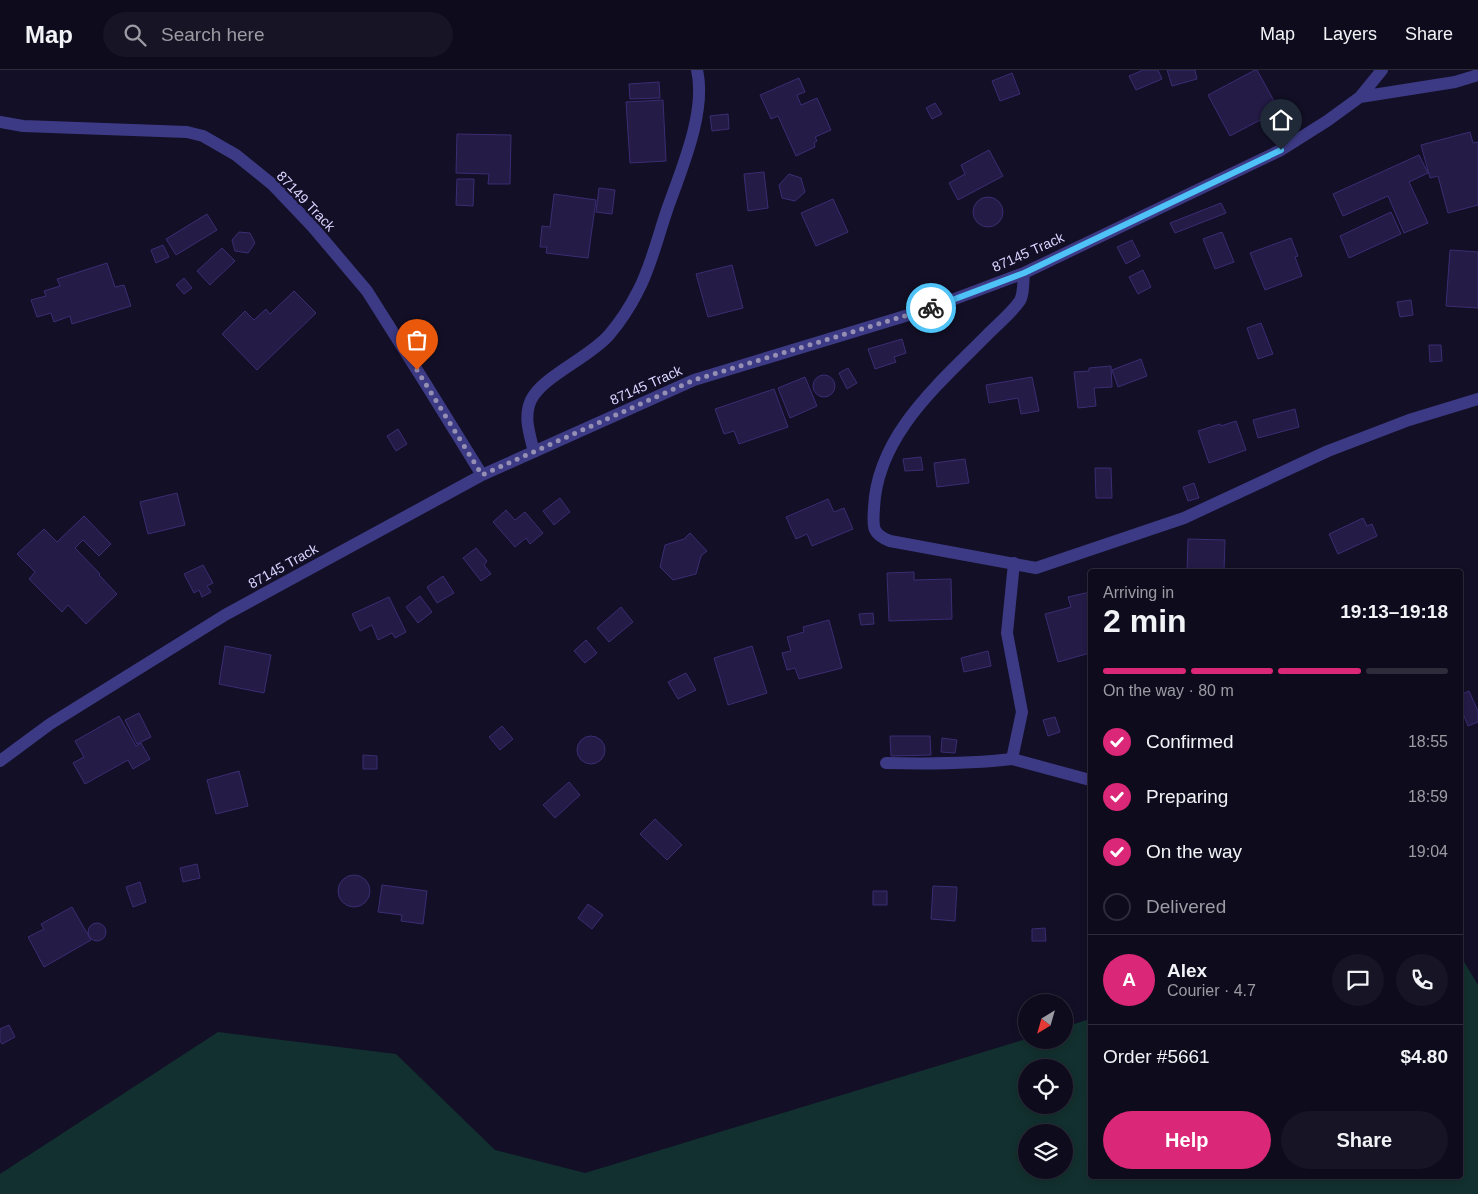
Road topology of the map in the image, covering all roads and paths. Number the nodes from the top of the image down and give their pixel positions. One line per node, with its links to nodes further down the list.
1 (697, 70): 8 (street)
2 (1382, 70): 4 (street, 87145 Track)
3 (1478, 76): 4 (street)
4 (1360, 97): 6 (street, 87145 Track)
5 (0, 122): 9 (street, 87149 Track)
6 (1024, 273): 8 (street, 87145 Track); 10 (street)
7 (1478, 399): 10 (street)
8 (534, 452): 9 (street, 87145 Track)
9 (482, 475): 12 (street, 87145 Track)
10 (1014, 564): 11 (street)
11 (1012, 759): 13 (street); 14 (street)
12 (0, 761)
13 (886, 763)
14 (1088, 779)

